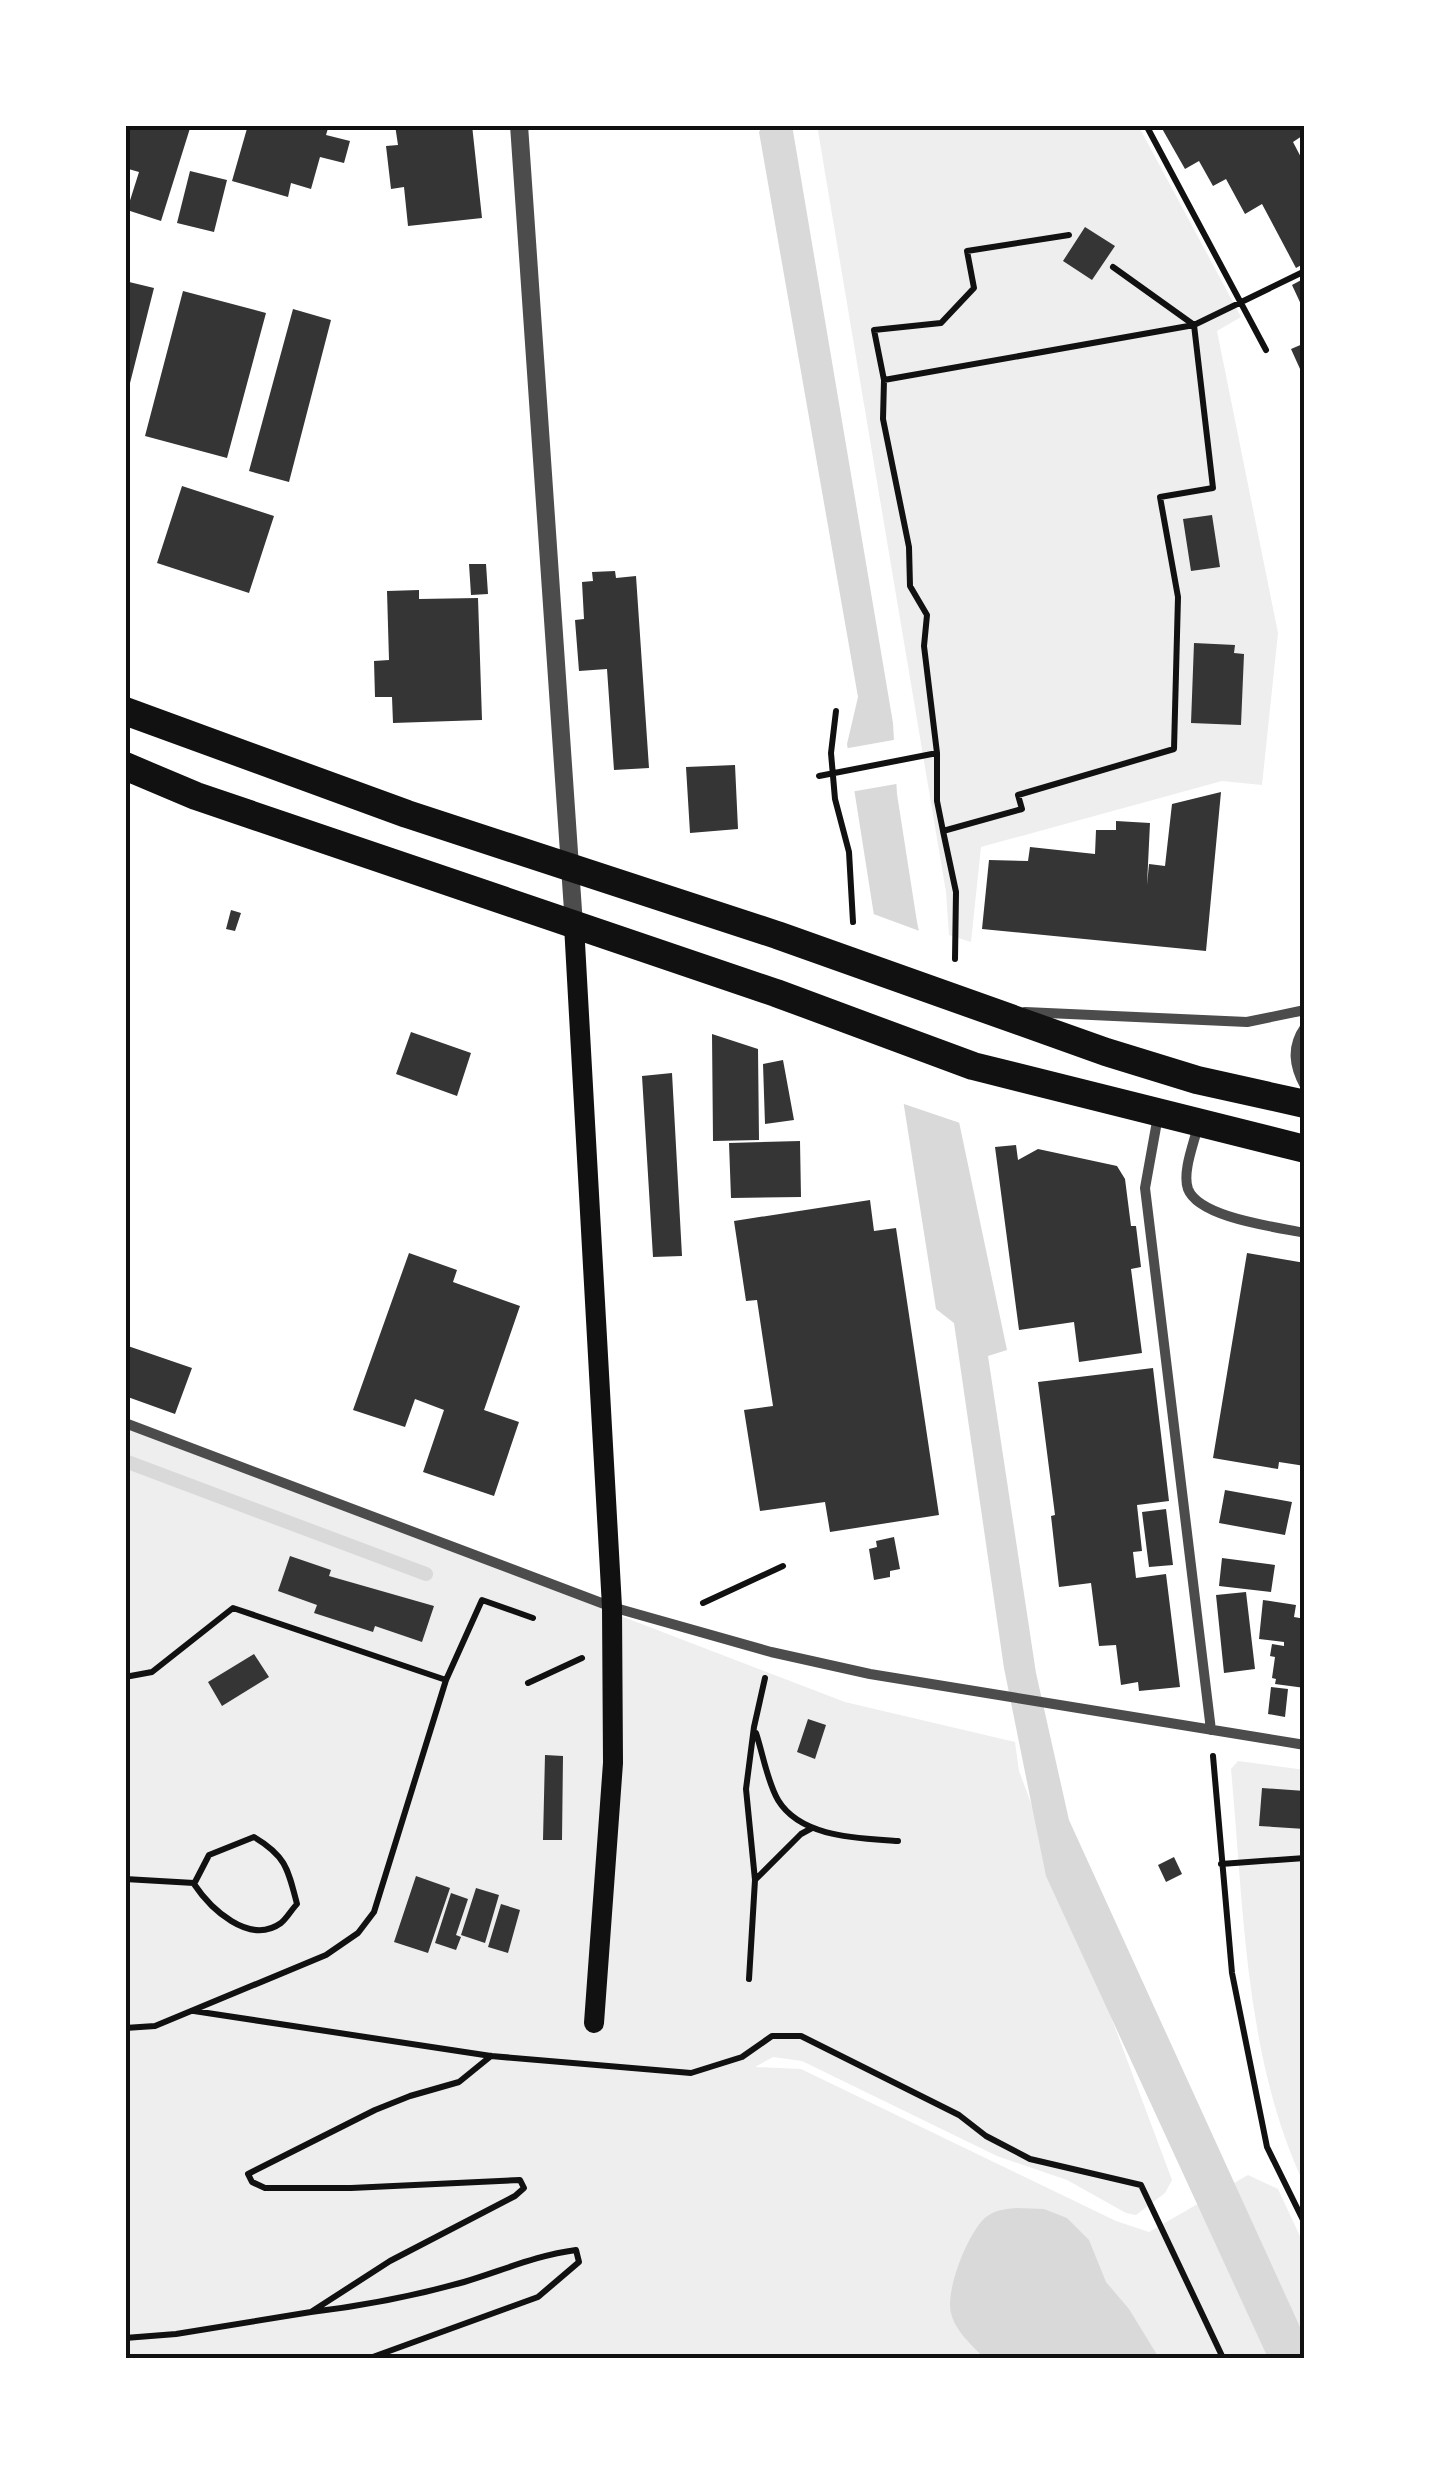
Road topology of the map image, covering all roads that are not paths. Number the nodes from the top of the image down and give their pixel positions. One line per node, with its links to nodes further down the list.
1 (519, 125): 4 (street)
2 (125, 711): 4 (highway)
3 (125, 766): 5 (highway)
4 (572, 870): 5 (street); 6 (highway)
5 (574, 926): 11 (highway); 16 (main road)
6 (980, 1007): 7 (street); 10 (highway)
7 (1305, 1010)
8 (1305, 1027): 9 (street)
9 (1305, 1086)
10 (1305, 1104)
11 (1158, 1114): 12 (highway); 17 (street)
12 (1198, 1125): 13 (highway); 14 (street)
13 (1305, 1149)
14 (1305, 1234)
15 (125, 1423): 16 (street)
16 (612, 1607): 17 (street); 19 (main road)
17 (1211, 1730): 18 (street)
18 (1305, 1745)
19 (594, 2023)

